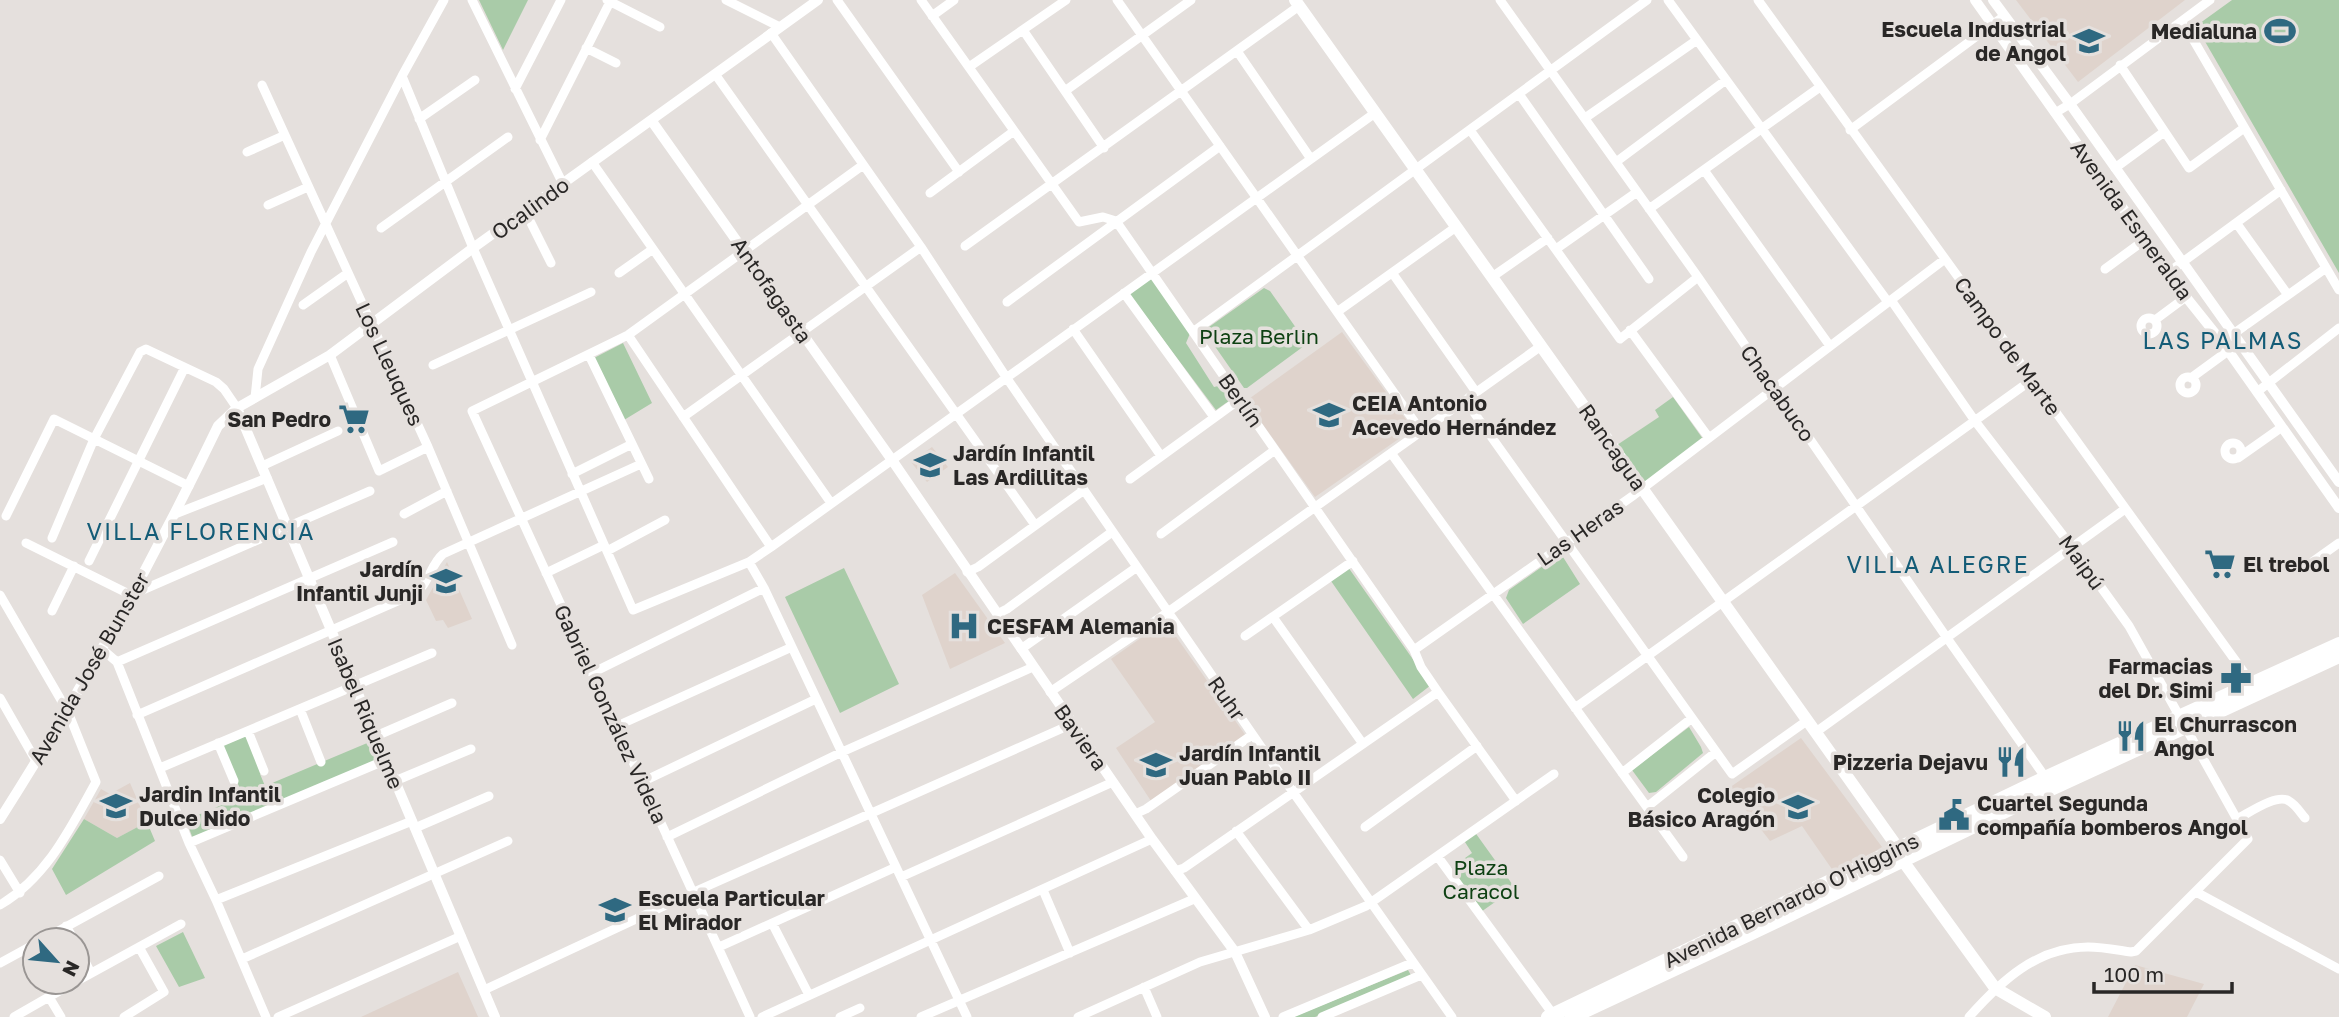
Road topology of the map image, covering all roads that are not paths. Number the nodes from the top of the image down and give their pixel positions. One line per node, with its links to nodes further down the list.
1 (444, 0): 37 (street)
2 (472, 0): 42 (street)
3 (561, 0): 42 (street)
4 (609, 0): 25 (street); 30 (street)
5 (726, 0): 26 (street)
6 (818, 0): 26 (street, Ocalindo)
7 (837, 0): 72 (street)
8 (921, 0): 21 (street)
9 (954, 0): 21 (street)
10 (1066, 0): 27 (street)
11 (1117, 0): 28 (street)
12 (1191, 0): 28 (street)
13 (1500, 0): 35 (street, Chacabuco)
14 (1647, 0): 35 (street)
15 (1668, 0): 29 (street, Maipú)
16 (1758, 0): 41 (street, Campo de Marte)
17 (1975, 0): 24 (street, Avenida Esmeralda)
18 (1993, 0): 22 (street, Avenida Esmeralda)
19 (2210, 0): 23 (street)
20 (1297, 3): 31 (street); 47 (main road, Rancagua)
21 (932, 16): 34 (street)
22 (2004, 16): 24 (street); 46 (street, Avenida Esmeralda)
23 (2183, 22): 33 (street); 52 (street)
24 (1993, 25): 48 (street, Avenida Esmeralda); 55 (street)
25 (660, 27)
26 (776, 30): 36 (street, Ocalindo); 68 (street, Ruhr)
27 (1023, 30): 34 (street); 43 (street)
28 (1142, 35): 43 (street); 44 (street)
29 (1697, 40): 39 (street, Maipú); 49 (street)
30 (586, 48): 32 (street); 60 (street)
31 (1237, 51): 44 (street); 64 (street)
32 (616, 62)
33 (2120, 65): 46 (street); 57 (street)
34 (969, 67): 56 (street)
35 (1551, 70): 45 (street); 49 (street, Chacabuco)
36 (715, 74): 51 (street, Ocalindo); 84 (street)
37 (402, 76): 50 (street); 89 (street)
38 (475, 80): 50 (street)
39 (1726, 80): 53 (street, Maipú); 66 (street)
40 (262, 85): 58 (street, Los Lleuques)
41 (1820, 87): 53 (street); 55 (street, Campo de Marte)
42 (516, 89): 60 (street)
43 (1065, 92): 62 (street)
44 (1182, 92): 61 (street); 62 (street)
45 (1519, 94): 54 (street); 87 (street)
46 (2070, 104): 48 (street); 67 (street, Avenida Esmeralda)
47 (1375, 113): 64 (street); 70 (main road, Rancagua)
48 (2055, 113): 69 (street, Avenida Esmeralda)
49 (1585, 118): 66 (street, Chacabuco)
50 (419, 119): 74 (street)
51 (651, 120): 65 (street, Ocalindo); 100 (street, Antofagasta)
52 (2244, 128): 57 (street); 79 (street)
53 (1762, 129): 71 (street); 122 (street, Maipú)
54 (1470, 130): 70 (street); 93 (street)
55 (1850, 130): 102 (street, Campo de Marte)
56 (1014, 131): 72 (street); 76 (street)
57 (2164, 132): 67 (street)
58 (285, 135): 63 (street); 77 (street, Los Lleuques)
59 (508, 137): 74 (street)
60 (540, 140): 75 (street)
61 (1220, 146): 82 (street); 88 (street)
62 (1104, 148): 76 (street)
63 (247, 152)
64 (1311, 159): 82 (street)
65 (592, 162): 75 (street, Ocalindo); 98 (street)
66 (1616, 162): 80 (street, Chacabuco)
67 (2112, 164): 69 (street); 73 (street, Avenida Esmeralda)
68 (863, 165): 84 (street); 96 (street, Ruhr)
69 (2095, 168): 78 (street, Avenida Esmeralda)
70 (1415, 170): 91 (main road, Rancagua); 101 (street)
71 (1704, 170): 85 (street); 137 (street)
72 (959, 172): 81 (street)
73 (2123, 179): 78 (street); 104 (street, Avenida Esmeralda)
74 (445, 182): 92 (street); 97 (street)
75 (563, 184): 86 (street, Ocalindo)
76 (1052, 184): 88 (street); 95 (street)
77 (308, 187): 83 (street); 89 (street, Los Lleuques)
78 (2109, 188): 94 (street, Avenida Esmeralda)
79 (2281, 190): 90 (street); 105 (street)
80 (1637, 192): 85 (street, Chacabuco); 87 (street)
81 (930, 193)
82 (1257, 198): 101 (street); 110 (street)
83 (268, 205)
84 (807, 206): 100 (street); 115 (street)
85 (1649, 209): 113 (street, Chacabuco)
86 (525, 211): 97 (street, Ocalindo); 103 (street)
87 (1604, 214): 99 (street); 114 (street)
88 (1116, 221): 110 (street, Berlín); 123 (street)
89 (326, 223): 108 (street, Los Lleuques); 152 (street)
90 (2237, 224): 104 (street); 120 (street)
91 (1457, 227): 111 (street); 112 (main road, Rancagua)
92 (381, 228)
93 (1548, 238): 99 (street); 112 (street)
94 (2146, 239): 106 (street); 107 (street, Avenida Esmeralda)
95 (965, 246)
96 (920, 247): 115 (street); 144 (street, Ruhr)
97 (473, 248): 127 (street, Ocalindo); 130 (street)
98 (653, 249): 109 (street); 119 (street)
99 (1556, 249): 131 (street)
100 (744, 251): 119 (street); 132 (street, Antofagasta)
101 (1297, 256): 125 (street); 133 (street)
102 (1945, 259): 122 (street, Las Heras); 146 (street, Campo de Marte)
103 (551, 263)
104 (2183, 264): 107 (street); 134 (street, Avenida Esmeralda)
105 (2326, 268): 116 (street); 120 (street)
106 (2105, 270)
107 (2169, 272): 121 (street, Avenida Esmeralda)
108 (348, 273): 124 (street); 127 (street, Los Lleuques)
109 (620, 273)
110 (1152, 273): 118 (street); 133 (street, Berlín)
111 (1392, 274): 125 (street); 150 (street)
112 (1492, 277): 136 (main road, Rancagua)
113 (1698, 277): 131 (street); 149 (street, Chacabuco)
114 (1649, 279)
115 (865, 287): 132 (street); 156 (street)
116 (2339, 290)
117 (591, 292): 130 (street)
118 (1125, 293): 129 (street); 158 (street, Berlín)
119 (684, 294): 135 (street); 143 (street)
120 (2288, 295): 134 (street)
121 (2186, 297): 126 (street); 138 (street, Avenida Esmeralda)
122 (1890, 301): 137 (street, Las Heras); 159 (street, Maipú)
123 (1007, 302)
124 (303, 306)
125 (1337, 312): 162 (street)
126 (2155, 320)
127 (373, 324): 139 (street, Ocalindo); 166 (street, Los Lleuques)
128 (2339, 328): 148 (street)
129 (1073, 329): 144 (street); 169 (street)
130 (509, 330): 141 (street); 147 (street)
131 (1630, 330): 163 (street)
132 (801, 332): 143 (street); 171 (street, Antofagasta)
133 (1194, 332): 153 (street, Berlín)
134 (2234, 334): 138 (street); 148 (street, Avenida Esmeralda)
135 (628, 335): 140 (street); 157 (street)
136 (1541, 346): 150 (street); 181 (main road, Rancagua)
137 (1830, 346): 149 (street, Las Heras)
138 (2225, 346): 145 (street); 151 (street, Avenida Esmeralda)
139 (330, 355): 152 (street, Ocalindo); 166 (street)
140 (589, 355): 147 (street); 165 (street)
141 (433, 365)
142 (184, 369): 155 (street); 164 (street); 172 (street)
143 (741, 375): 157 (street); 186 (street)
144 (1006, 377): 156 (street); 182 (street, Ruhr)
145 (2191, 377)
146 (2033, 379): 159 (street); 190 (street, Campo de Marte)
147 (531, 382): 175 (street); 194 (street, Gabriel González Videla)
148 (2268, 383): 151 (street); 179 (street, Avenida Esmeralda)
149 (1774, 388): 163 (street, Las Heras); 188 (street, Chacabuco)
150 (1476, 392): 154 (street)
151 (2257, 392): 160 (street, Avenida Esmeralda)
152 (255, 398): 155 (street, Ocalindo)
153 (1240, 399): 158 (street); 167 (street, Berlín)
154 (1465, 400): 162 (street); 201 (street)
155 (237, 408): 174 (street, Isabel Riquelme); 180 (street, Avenida José Bunster)
156 (956, 414): 171 (street); 196 (street)
157 (682, 417): 206 (street)
158 (1214, 417): 169 (street)
159 (1975, 421): 188 (street); 207 (street, Maipú)
160 (2282, 427): 170 (street); 189 (street, Avenida Esmeralda)
161 (338, 431): 174 (street)
162 (1421, 431): 168 (street)
163 (1709, 438): 181 (street, Las Heras)
164 (94, 439): 172 (street); 193 (street); 200 (street)
165 (632, 444): 173 (street); 175 (street)
166 (428, 447): 184 (street, Los Lleuques)
167 (1276, 450): 187 (street, Berlín); 199 (street)
168 (1391, 453): 187 (street); 219 (street)
169 (1161, 456): 177 (street)
170 (2238, 458)
171 (892, 460): 186 (street); 215 (street, Baviera)
172 (139, 461): 180 (street); 209 (street)
173 (641, 464): 178 (street); 185 (street)
174 (262, 466): 176 (street, Isabel Riquelme)
175 (572, 474): 185 (street)
176 (267, 478): 191 (street); 197 (street, Isabel Riquelme)
177 (1130, 479)
178 (649, 480)
179 (2339, 482)
180 (189, 486): 191 (street, Avenida José Bunster)
181 (1642, 488): 201 (street, Las Heras); 222 (main road, Rancagua)
182 (1084, 490): 196 (street); 198 (street, Ruhr)
183 (370, 491): 197 (street)
184 (447, 491): 192 (street); 204 (street, Los Lleuques)
185 (580, 492): 194 (street); 208 (street)
186 (831, 503): 206 (street)
187 (1314, 506): 210 (street, Berlín); 224 (street)
188 (1856, 507): 222 (street); 229 (street, Chacabuco)
189 (2339, 508)
190 (2125, 509): 207 (street); 242 (street, Campo de Marte)
191 (175, 514): 221 (street, Avenida José Bunster)
192 (404, 514)
193 (6, 516)
194 (522, 519): 204 (street); 216 (street, Gabriel González Videla)
195 (665, 520): 208 (street)
196 (1035, 525): 215 (street)
197 (287, 527): 217 (street, Isabel Riquelme); 221 (street)
198 (1112, 532): 213 (street, Ruhr); 225 (street)
199 (1161, 534)
200 (52, 538)
201 (1566, 541): 219 (street, Las Heras); 237 (street)
202 (26, 542): 212 (street)
203 (393, 542): 217 (street)
204 (469, 543): 227 (street); 230 (street, Los Lleuques)
205 (2339, 543): 214 (street)
206 (771, 547): 211 (street)
207 (2072, 547): 229 (street); 254 (street, Maipú)
208 (605, 548): 211 (street); 216 (street)
209 (89, 561)
210 (1353, 561): 226 (street); 234 (street, Berlín)
211 (748, 562): 218 (street)
212 (74, 566): 221 (street); 223 (street)
213 (1136, 567): 224 (street, Ruhr); 232 (street)
214 (2301, 570)
215 (967, 572): 225 (street, Baviera)
216 (547, 573): 240 (street, Gabriel González Videla)
217 (309, 579): 227 (street, Isabel Riquelme); 238 (street)
218 (764, 588): 231 (street); 240 (street)
219 (1492, 593): 234 (street, Las Heras); 248 (street)
220 (0, 595): 250 (street)
221 (131, 595): 233 (street, Avenida José Bunster)
222 (1723, 602): 237 (street); 253 (main road, Rancagua)
223 (52, 611)
224 (1168, 612): 243 (street); 259 (street, Ruhr)
225 (997, 614): 232 (street, Baviera)
226 (1273, 617): 228 (street); 262 (street)
227 (331, 631): 241 (street, Isabel Riquelme); 251 (street)
228 (1245, 636)
229 (1947, 638): 258 (street); 278 (street, Chacabuco)
230 (512, 645)
231 (792, 647): 246 (street); 256 (street)
232 (1021, 649): 239 (street, Baviera)
233 (103, 650): 238 (street); 250 (street, Avenida José Bunster)
234 (1414, 650): 244 (street, Berlín)
235 (432, 653): 241 (street)
236 (2337, 653): 242 (main road, Avenida Bernardo O'Higgins)
237 (1648, 656): 248 (street); 252 (street)
238 (117, 662): 251 (street)
239 (1032, 667): 243 (street, Baviera); 265 (street)
240 (592, 673): 256 (street, Gabriel González Videla)
241 (355, 687): 249 (street); 260 (street, Isabel Riquelme)
242 (2255, 689): 254 (main road, Avenida Bernardo O'Higgins)
243 (1050, 692): 255 (street, Baviera)
244 (1438, 692): 262 (street); 263 (street, Berlín)
245 (0, 698): 268 (street)
246 (816, 698): 265 (street); 276 (street)
247 (452, 703): 260 (street)
248 (1575, 708): 272 (street)
249 (300, 709): 257 (street); 269 (street)
250 (68, 712): 268 (street, Avenida José Bunster); 307 (street)
251 (136, 715): 270 (street)
252 (1692, 718): 266 (street); 272 (street)
253 (1808, 720): 258 (main road, Rancagua); 266 (street)
254 (2182, 723): 278 (main road, Avenida Bernardo O'Higgins); 287 (street, Maipú)
255 (1072, 724): 277 (street, Baviera); 284 (street)
256 (617, 726): 276 (street, Gabriel González Videla)
257 (248, 731): 261 (street); 271 (street)
258 (1816, 732): 295 (main road, Rancagua)
259 (1252, 735): 279 (street, Ruhr); 285 (street)
260 (376, 736): 267 (street, Isabel Riquelme)
261 (218, 743): 270 (street); 274 (street)
262 (1363, 744): 279 (street)
263 (1477, 746): 281 (street, Berlín); 289 (street)
264 (471, 750): 275 (street)
265 (842, 752): 284 (street); 291 (street)
266 (1716, 752): 282 (street)
267 (386, 760): 275 (street, Isabel Riquelme); 294 (street)
268 (36, 761): 283 (street, Avenida José Bunster)
269 (321, 762)
270 (160, 768): 294 (street)
271 (264, 771)
272 (1622, 773): 282 (street)
273 (1554, 774): 281 (street)
274 (234, 781)
275 (395, 781): 288 (street, Isabel Riquelme)
276 (642, 782): 291 (street, Gabriel González Videla)
277 (1113, 782): 285 (street, Baviera); 303 (street)
278 (2049, 783): 295 (main road, Avenida Bernardo O'Higgins)
279 (1293, 794): 290 (street); 310 (street, Ruhr)
280 (489, 796): 288 (street)
281 (1516, 801): 296 (street)
282 (1647, 807): 297 (street)
283 (2, 811)
284 (871, 814): 299 (street); 305 (street)
285 (1135, 814): 292 (street, Baviera)
286 (2305, 818): 287 (street)
287 (2237, 819): 306 (street, Maipú)
288 (413, 824): 301 (street, Isabel Riquelme); 309 (street)
289 (1366, 827)
290 (1236, 831): 300 (street); 315 (street)
291 (667, 837): 305 (street, Gabriel González Videla)
292 (1152, 839): 300 (street, Baviera); 304 (street)
293 (508, 841): 301 (street)
294 (189, 844): 309 (street)
295 (1900, 854): 330 (main road, Rancagua); 338 (main road, Avenida Bernardo O'Higgins); 356 (main road, Avenida Bernardo O'Higgins)
296 (1438, 857): 310 (street); 338 (street)
297 (1683, 857)
298 (0, 860): 307 (street)
299 (896, 867): 303 (street); 312 (street)
300 (1175, 871): 308 (street, Baviera)
301 (435, 875): 316 (street, Isabel Riquelme); 323 (street)
302 (159, 876): 314 (street)
303 (901, 877): 317 (street)
304 (1042, 890): 317 (street); 322 (street)
305 (694, 892): 319 (street, Gabriel González Videla); 331 (street)
306 (2196, 892): 326 (street); 330 (street)
307 (20, 893): 311 (street)
308 (1194, 898): 321 (street, Baviera); 322 (street)
309 (216, 900): 323 (street)
310 (1371, 904): 315 (street); 325 (street, Ruhr)
311 (0, 905)
312 (772, 923): 319 (street); 332 (street)
313 (181, 924): 318 (street)
314 (66, 926)
315 (1310, 930): 321 (street)
316 (461, 936): 331 (street, Isabel Riquelme); 343 (street)
317 (930, 939): 332 (street); 334 (street)
318 (139, 947): 327 (street); 341 (street)
319 (719, 947): 345 (street, Gabriel González Videla)
320 (21, 952): 324 (street)
321 (1235, 952): 329 (street); 352 (street, Baviera)
322 (1070, 953): 334 (street)
323 (242, 959): 342 (street)
324 (0, 963)
325 (1412, 964): 328 (street, Ruhr); 353 (street)
326 (2339, 969)
327 (91, 973)
328 (1421, 975): 354 (street); 355 (street, Ruhr)
329 (1144, 986): 337 (street); 351 (street)
330 (1995, 988): 357 (street); 358 (main road)
331 (484, 990): 344 (street, Isabel Riquelme)
332 (809, 995): 336 (street)
333 (49, 997): 339 (street); 340 (street)
334 (959, 1001): 348 (street); 349 (street)
335 (860, 1008): 347 (street)
336 (780, 1013): 346 (street)
337 (1097, 1013): 350 (street)
338 (1552, 1016)
339 (14, 1017)
340 (61, 1017)
341 (124, 1017)
342 (266, 1017)
343 (278, 1017)
344 (495, 1017)
345 (750, 1017)
346 (762, 1017)
347 (840, 1017)
348 (921, 1017)
349 (967, 1017)
350 (1078, 1017)
351 (1157, 1017)
352 (1265, 1017)
353 (1283, 1017)
354 (1322, 1017)
355 (1452, 1017)
356 (1572, 1017)
357 (1969, 1017)
358 (2045, 1017)

